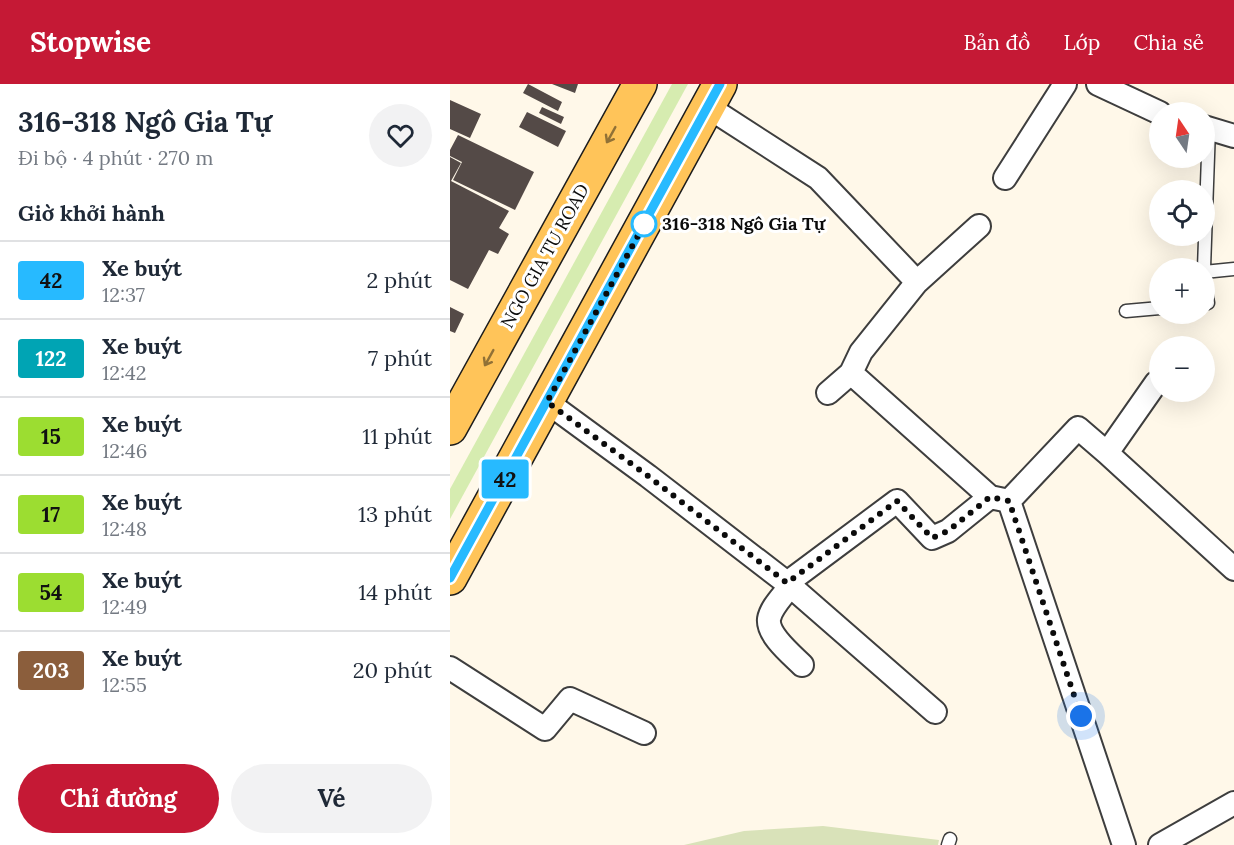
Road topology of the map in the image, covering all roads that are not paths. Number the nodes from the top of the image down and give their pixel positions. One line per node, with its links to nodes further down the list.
1 (640, 84): 21 (main road, NGO GIA TU ROAD, one-way to 21)
2 (1065, 84): 9 (street)
3 (1098, 84): 5 (street)
4 (714, 95): 14 (street); 20 (main road)
5 (1149, 107)
6 (1215, 130): 7 (street)
7 (1234, 136)
8 (1206, 168): 11 (lane)
9 (1005, 178)
10 (979, 226): 14 (street)
11 (1204, 258)
12 (1234, 269): 13 (lane)
13 (1215, 270)
14 (917, 282): 17 (street)
15 (1149, 309): 16 (lane)
16 (1126, 311)
17 (851, 373): 18 (street); 23 (street)
18 (828, 393)
19 (1149, 393): 22 (street)
20 (547, 402): 25 (main road); 26 (street)
21 (450, 428)
22 (1107, 453): 23 (street); 24 (street)
23 (1000, 499): 26 (street); 32 (street)
24 (1234, 569)
25 (450, 578)
26 (789, 585): 27 (street); 29 (street)
27 (802, 665)
28 (450, 668): 30 (street)
29 (935, 712)
30 (644, 734)
31 (1234, 803): 33 (street)
32 (1124, 845)
33 (1160, 845)

